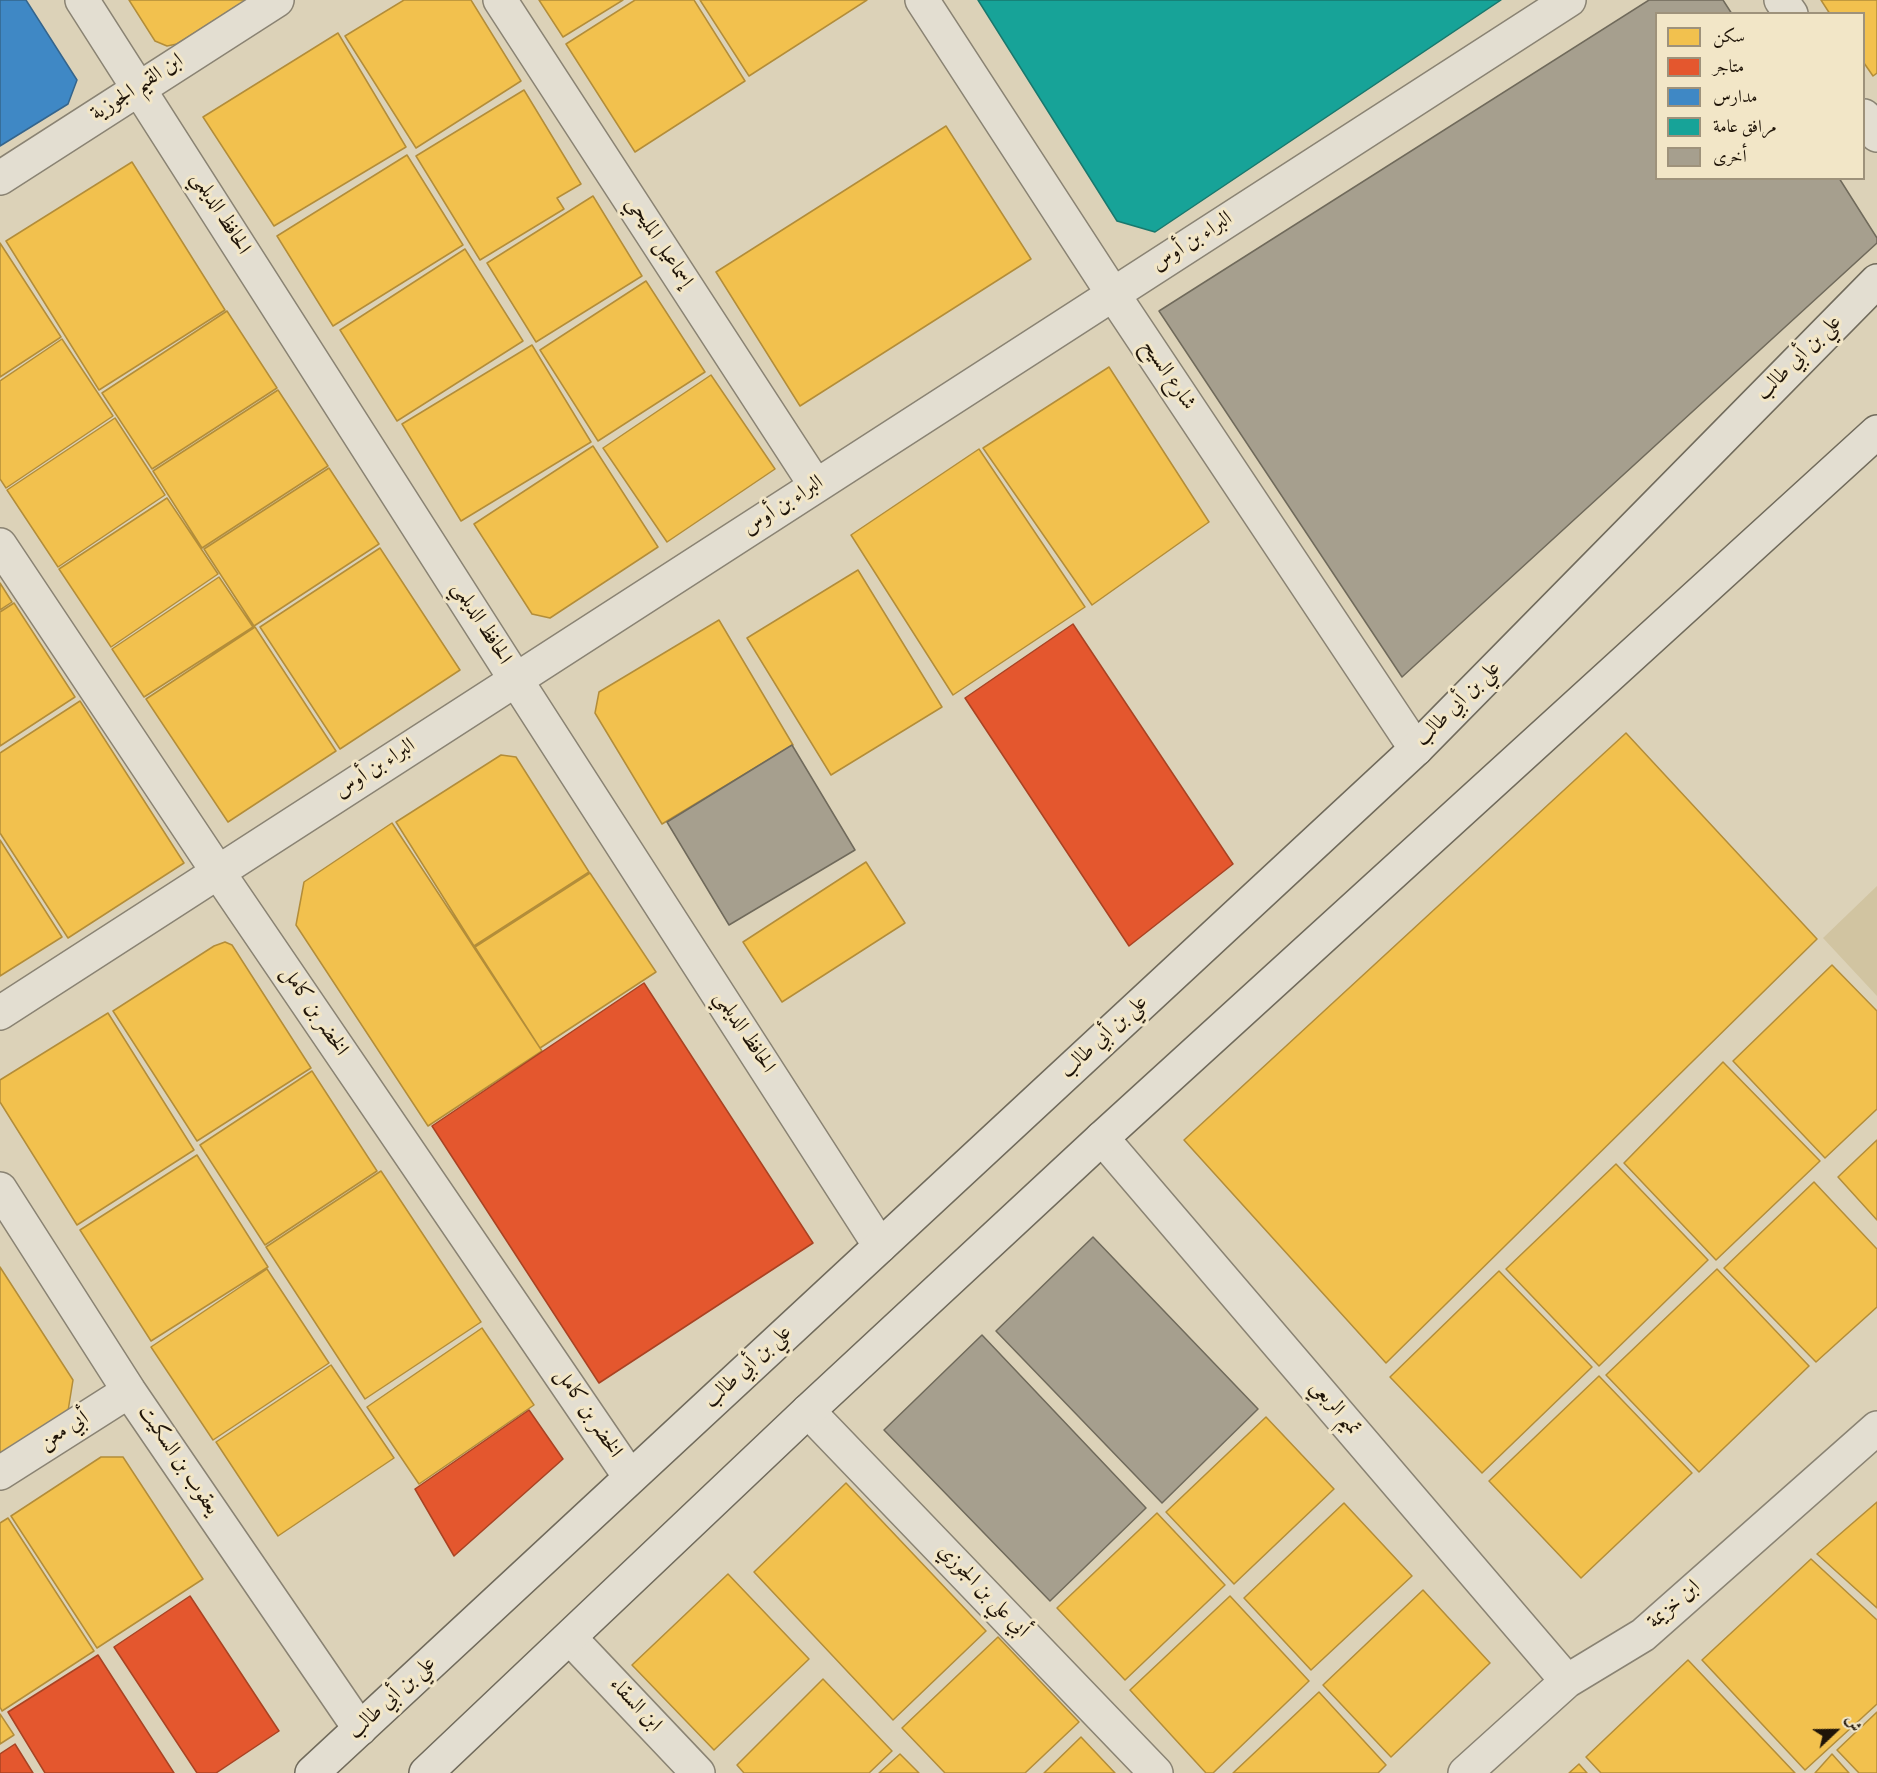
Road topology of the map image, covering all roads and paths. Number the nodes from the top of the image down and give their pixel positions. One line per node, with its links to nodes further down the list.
1 (82, 0): 6 (street, الحافظ الديلمي)
2 (277, 0): 6 (street, ابن القيم الجوزية)
3 (500, 0): 13 (street, إسماعيل المليحي)
4 (922, 0): 11 (street, شارع السيح)
5 (1569, 0): 11 (street, البراء بن أوس)
6 (139, 89): 9 (street, ابن القيم الجوزية); 15 (street, الحافظ الديلمي)
7 (1865, 119): 8 (street)
8 (1877, 135)
9 (0, 178)
10 (1877, 281): 16 (street, علي بن أبي طالب)
11 (1113, 294): 13 (street, البراء بن أوس); 16 (street, شارع السيح)
12 (1877, 432): 19 (street)
13 (816, 486): 15 (street, البراء بن أوس)
14 (0, 544): 17 (street, الخضر بن كامل)
15 (516, 680): 17 (street, البراء بن أوس); 21 (street, الحافظ الديلمي)
16 (1416, 749): 21 (street, علي بن أبي طالب)
17 (218, 872): 18 (street, البراء بن أوس); 26 (street, الخضر بن كامل)
18 (0, 1013)
19 (1102, 1138): 23 (street); 28 (street, تميم الربعي)
20 (0, 1189): 22 (street, يعقوب بن السكيت)
21 (880, 1246): 26 (street, علي بن أبي طالب)
22 (129, 1391): 25 (street, أبي معن); 29 (street, يعقوب بن السكيت)
23 (808, 1411): 27 (street); 33 (street, أبي علي بن الجوزي)
24 (1877, 1428): 28 (street, ابن خزيمة)
25 (0, 1473)
26 (630, 1477): 29 (street, علي بن أبي طالب)
27 (570, 1638): 31 (street); 32 (street, ابن السقاء)
28 (1567, 1680): 34 (street, ابن خزيمة)
29 (360, 1730): 30 (street, علي بن أبي طالب)
30 (312, 1773)
31 (426, 1773)
32 (698, 1773)
33 (1156, 1773)
34 (1465, 1773)

